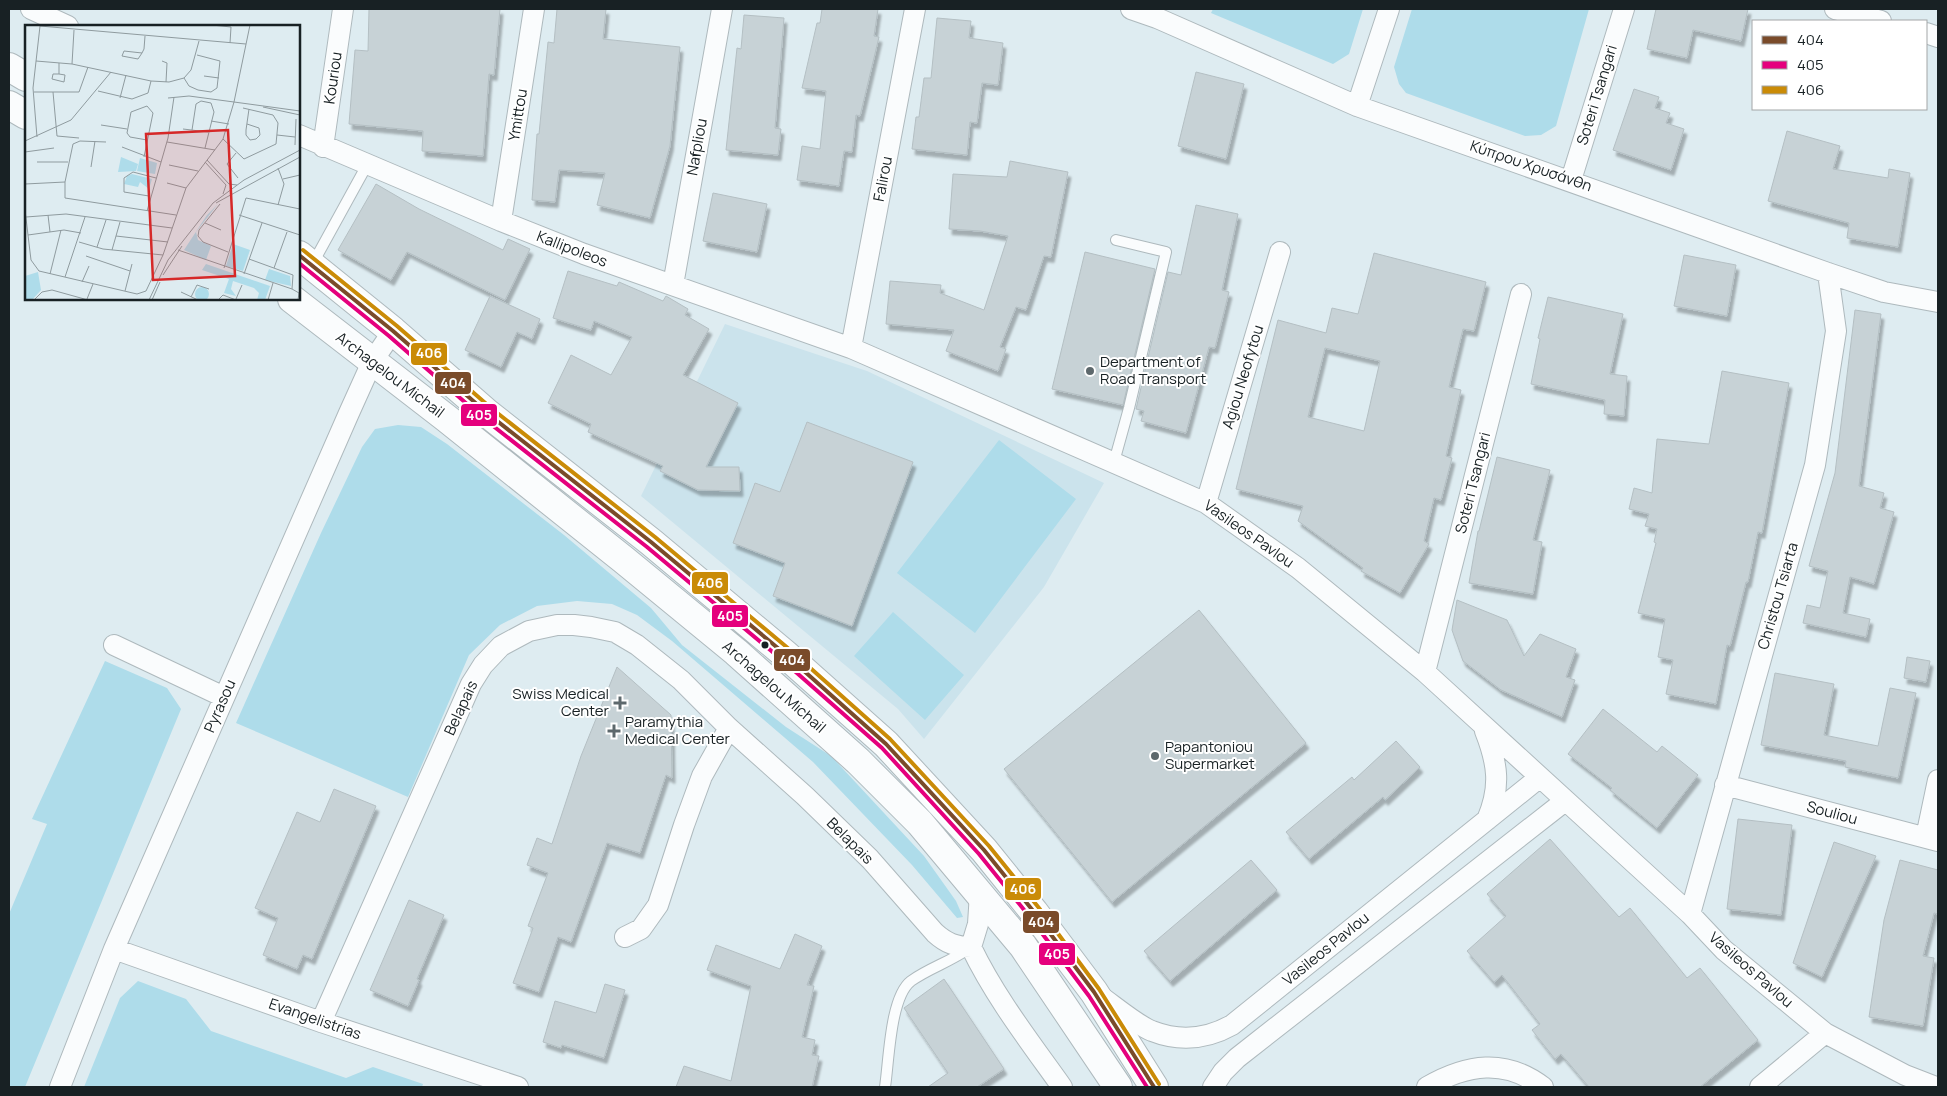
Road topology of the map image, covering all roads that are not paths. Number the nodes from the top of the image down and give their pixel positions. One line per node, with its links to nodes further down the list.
1 (31, 9): 11 (street)
2 (343, 9): 18 (street, Kouriou)
3 (534, 9): 21 (street, Ymittou)
4 (722, 9): 26 (street, Nafpliou)
5 (915, 9): 31 (street, Falirou)
6 (1131, 9): 15 (street, Κύπρου Χρυσάνθη)
7 (1389, 9): 15 (street)
8 (1624, 9): 20 (street, Soteri Tsangari)
9 (1835, 9): 10 (street)
10 (1871, 16)
11 (66, 25)
12 (9, 67): 13 (main road)
13 (25, 75)
14 (9, 105): 16 (main road)
15 (1357, 106): 20 (street, Κύπρου Χρυσάνθη)
16 (25, 114)
17 (300, 136): 18 (street, Kallipoleos)
18 (323, 147): 19 (street, Kallipoleos)
19 (367, 165): 21 (street, Kallipoleos); 24 (lane)
20 (1571, 180): 25 (street, Κύπρου Χρυσάνθη)
21 (501, 221): 26 (street, Kallipoleos)
22 (1116, 240): 33 (lane)
23 (1280, 252): 34 (street, Agiou Neofytou)
24 (305, 260): 30 (main road, Archagelou Michail)
25 (1828, 273): 29 (street, Κύπρου Χρυσάνθη); 42 (street, Christou Tsiarta)
26 (673, 285): 31 (street, Kallipoleos)
27 (1521, 294): 36 (street, Soteri Tsangari)
28 (293, 300): 32 (main road, Archagelou Michail)
29 (1938, 302)
30 (393, 331): 32 (street, Pyrasou); 51 (main road, Archagelou Michail)
31 (852, 348): 33 (street, Vasileos Pavlou)
32 (372, 362): 37 (street, Pyrasou); 46 (main road, Archagelou Michail)
33 (1114, 462): 34 (street, Vasileos Pavlou)
34 (1206, 503): 36 (street, Vasileos Pavlou)
35 (114, 645): 37 (street)
36 (1425, 672): 38 (street, Vasileos Pavlou)
37 (224, 697): 50 (street, Pyrasou)
38 (1482, 725): 40 (street, Vasileos Pavlou); 44 (street)
39 (729, 728): 48 (street); 49 (street, Belapais); 52 (street, Belapais)
40 (1539, 778): 43 (street, Vasileos Pavlou); 44 (street, Vasileos Pavlou)
41 (1938, 780): 45 (street)
42 (1725, 785): 45 (street, Souliou); 47 (street, Christou Tsiarta)
43 (1566, 801): 47 (street, Vasileos Pavlou); 60 (street, Vasileos Pavlou)
44 (1487, 820): 51 (street, Vasileos Pavlou)
45 (1932, 839)
46 (980, 893): 49 (street); 58 (main road, Archagelou Michail)
47 (1690, 914): 53 (street, Vasileos Pavlou)
48 (625, 937)
49 (971, 947): 56 (lane); 57 (street)
50 (114, 949): 52 (street, Evangelistrias); 54 (street, Pyrasou)
51 (1094, 992): 59 (main road, Archagelou Michail)
52 (321, 1022): 55 (street, Evangelistrias)
53 (1825, 1033): 63 (street); 64 (street, Vasileos Pavlou)
54 (60, 1087)
55 (518, 1087)
56 (885, 1087)
57 (1062, 1087)
58 (1118, 1087)
59 (1154, 1087)
60 (1213, 1087)
61 (1427, 1087): 62 (street)
62 (1543, 1087)
63 (1760, 1087)
64 (1936, 1087)

